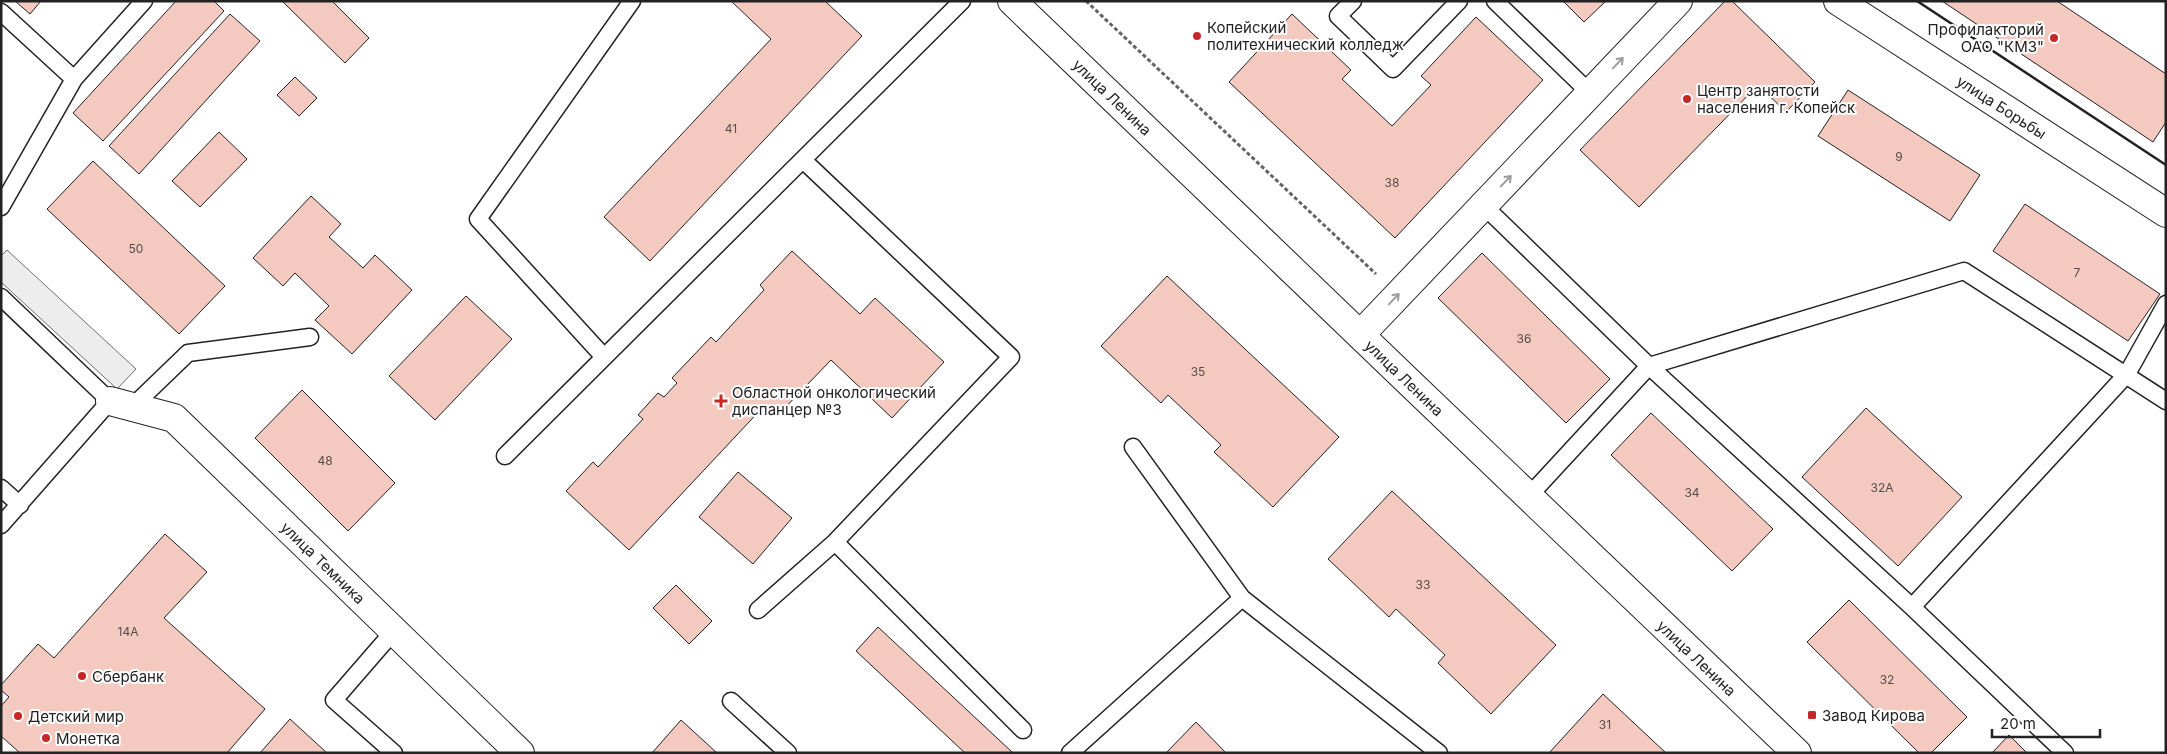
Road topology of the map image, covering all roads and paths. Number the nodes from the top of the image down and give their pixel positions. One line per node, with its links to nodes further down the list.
1 (144, 1): 12 (lane)
2 (632, 1): 23 (lane)
3 (962, 1): 14 (lane)
4 (1012, 1): 21 (street, улица Ленина)
5 (1086, 1): 18 (path)
6 (1353, 1): 7 (lane)
7 (1459, 1)
8 (1495, 1): 13 (lane)
9 (1678, 1): 13 (street, one-way to 9)
10 (1838, 1): 17 (street, улица Борьбы)
11 (1, 12): 12 (lane)
12 (74, 79): 16 (lane)
13 (1590, 93): 15 (street, one-way to 13)
14 (803, 160): 23 (lane); 34 (lane)
15 (1483, 205): 18 (street); 24 (lane)
16 (1, 206)
17 (2166, 213)
18 (1398, 295): 21 (street, one-way to 18)
19 (1, 297): 27 (lane)
20 (2166, 304): 25 (lane)
21 (1361, 334): 31 (street, улица Ленина)
22 (310, 337): 27 (lane)
23 (604, 357): 29 (lane)
24 (1649, 366): 25 (lane); 31 (lane); 36 (lane)
25 (2126, 374): 26 (lane); 36 (lane)
26 (2166, 401)
27 (121, 404): 32 (lane); 38 (street, улица Темника)
28 (1133, 447): 35 (lane)
29 (505, 456)
30 (1, 488): 32 (lane)
31 (1527, 498): 46 (street, улица Ленина)
32 (20, 505): 33 (lane)
33 (1, 525)
34 (835, 542): 37 (lane); 40 (lane)
35 (1242, 598): 44 (lane); 45 (lane)
36 (1912, 607): 47 (lane)
37 (758, 610)
38 (393, 632): 41 (lane); 42 (street, улица Темника)
39 (732, 701): 43 (lane)
40 (1023, 730)
41 (394, 753)
42 (520, 753)
43 (788, 753)
44 (1070, 753)
45 (1439, 753)
46 (1797, 753)
47 (2065, 753)

